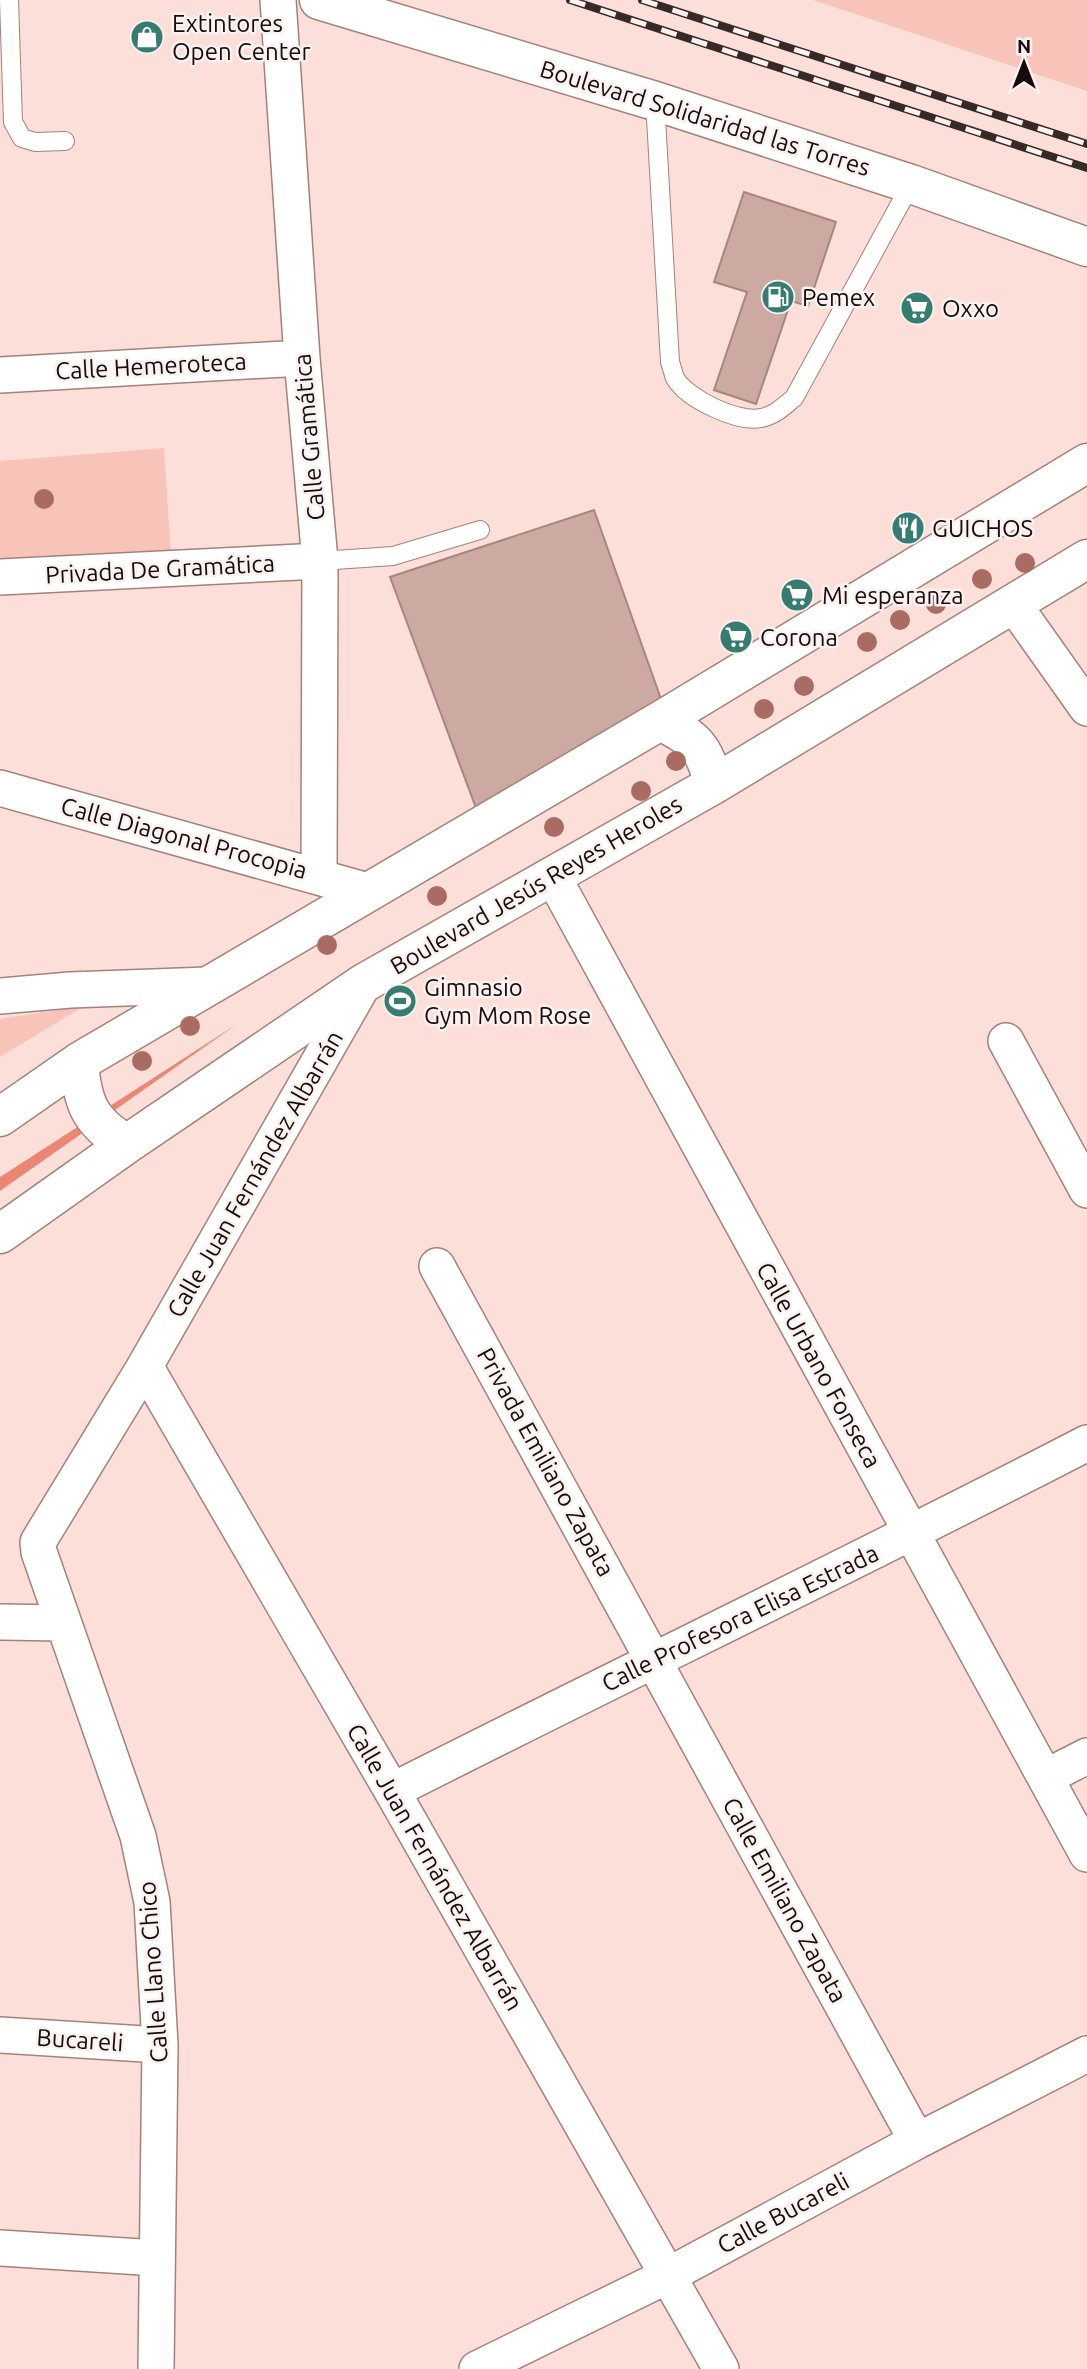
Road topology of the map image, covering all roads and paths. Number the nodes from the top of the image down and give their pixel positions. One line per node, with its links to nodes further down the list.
1 (9, 0): 5 (lane)
2 (278, 0): 8 (street, Calle Gramática)
3 (319, 0): 4 (main road, Boulevard Solidaridad las Torres)
4 (655, 101): 6 (main road, Boulevard Solidaridad las Torres); 6 (lane)
5 (65, 141)
6 (911, 184): 7 (main road, Boulevard Solidaridad las Torres)
7 (1087, 247)
8 (302, 358): 9 (street, Calle Hemeroteca); 13 (street, Calle Gramática)
9 (0, 375)
10 (1087, 463): 17 (main road)
11 (480, 530): 13 (lane)
12 (1087, 559): 15 (main road, Boulevard Jesús Reyes Heroles)
13 (320, 561): 14 (street, Privada De Gramática); 20 (street, Calle Gramática)
14 (0, 577)
15 (1014, 604): 16 (street); 18 (main road, Boulevard Jesús Reyes Heroles)
16 (1087, 708)
17 (660, 721): 18 (main road); 22 (main road)
18 (713, 785): 21 (main road, Boulevard Jesús Reyes Heroles)
19 (0, 788): 20 (street, Calle Diagonal Procopia)
20 (319, 875): 22 (street, Calle Diagonal Procopia)
21 (552, 875): 23 (main road, Boulevard Jesús Reyes Heroles); 35 (street, Calle Urbano Fonseca)
22 (368, 891): 24 (main road)
23 (364, 983): 29 (main road, Boulevard Jesús Reyes Heroles); 33 (street, Calle Juan Fernández Albarrán)
24 (208, 985): 25 (street); 27 (main road)
25 (0, 996)
26 (1006, 1041): 30 (street)
27 (79, 1062): 28 (main road); 29 (main road)
28 (0, 1117)
29 (127, 1144): 31 (main road, Boulevard Jesús Reyes Heroles)
30 (1087, 1190)
31 (0, 1234)
32 (437, 1266): 39 (street, Privada Emiliano Zapata)
33 (145, 1366): 36 (street, Calle Juan Fernández Albarrán); 42 (street, Calle Juan Fernández Albarrán)
34 (1087, 1443): 35 (street, Calle Profesora Elisa Estrada)
35 (911, 1534): 39 (street, Calle Profesora Elisa Estrada); 41 (street, Calle Urbano Fonseca)
36 (39, 1537): 38 (street, Calle Llano Chico)
37 (0, 1622): 38 (street)
38 (62, 1623): 45 (street, Calle Llano Chico)
39 (654, 1658): 42 (street, Calle Profesora Elisa Estrada); 47 (street, Calle Emiliano Zapata)
40 (1087, 1756): 41 (street)
41 (1046, 1777): 43 (street, Calle Urbano Fonseca)
42 (392, 1791): 50 (street, Calle Juan Fernández Albarrán)
43 (1087, 1854)
44 (0, 2035): 45 (street, Bucareli)
45 (160, 2045): 49 (street, Calle Llano Chico)
46 (1087, 2054): 47 (street, Calle Bucareli)
47 (917, 2141): 50 (street, Calle Bucareli)
48 (0, 2248): 49 (street)
49 (157, 2258): 51 (street, Calle Llano Chico)
50 (669, 2275): 52 (street, Calle Bucareli); 53 (street, Calle Juan Fernández Albarrán)
51 (156, 2369)
52 (477, 2369)
53 (721, 2369)

